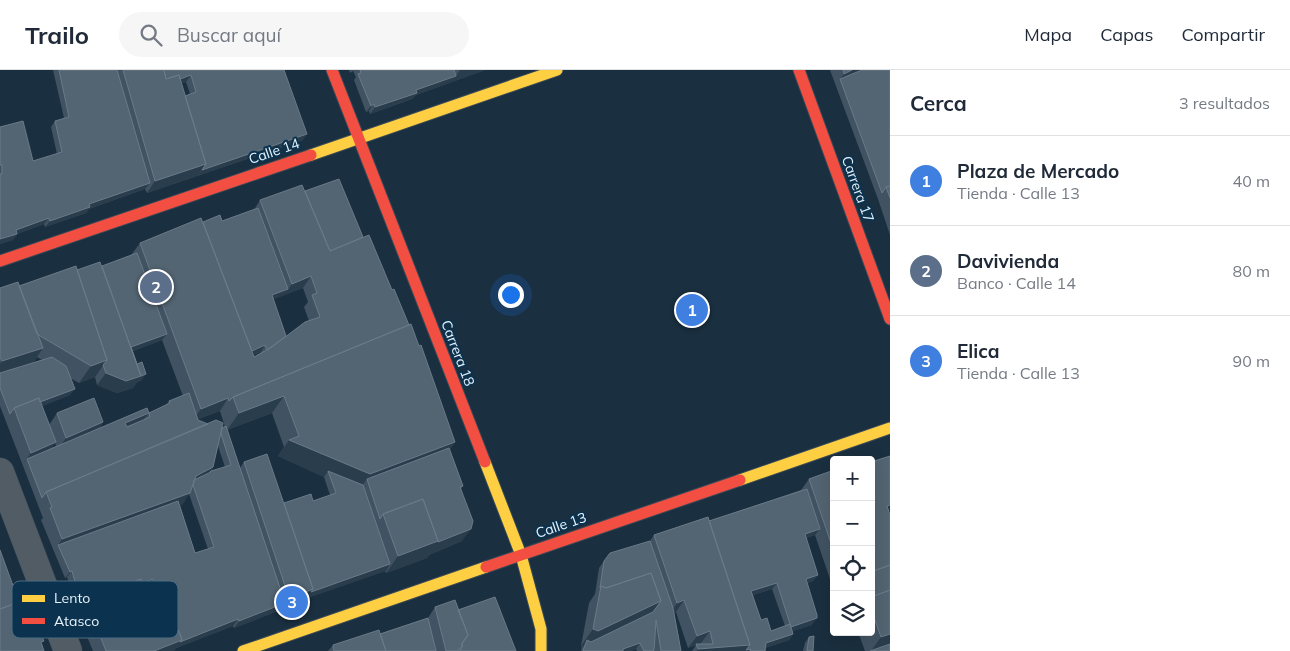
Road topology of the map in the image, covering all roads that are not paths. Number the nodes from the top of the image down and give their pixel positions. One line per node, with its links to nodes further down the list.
1 (332, 70): 4 (street, Carrera 18)
2 (557, 70): 4 (street, Calle 14)
3 (798, 70): 6 (street, Carrera 17)
4 (358, 138): 5 (street, Calle 14); 9 (street, Carrera 18)
5 (0, 261)
6 (890, 319)
7 (890, 428): 9 (street, Calle 13)
8 (0, 472): 10 (street)
9 (521, 555): 13 (street, Calle 13); 14 (street, Carrera 18)
10 (41, 581)
11 (63, 638): 12 (street)
12 (68, 651)
13 (243, 651)
14 (541, 651)

